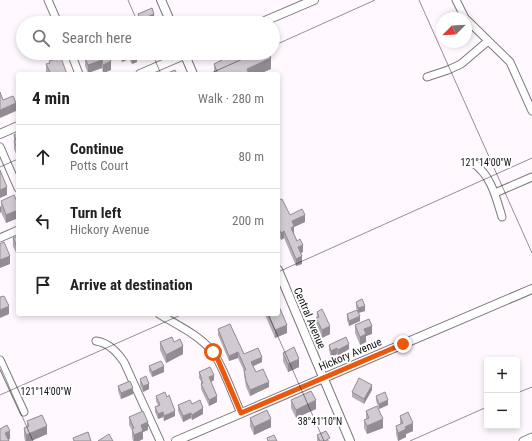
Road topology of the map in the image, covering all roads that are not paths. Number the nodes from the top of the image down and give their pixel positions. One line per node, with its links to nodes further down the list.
1 (48, 0): 6 (street)
2 (161, 0): 7 (street)
3 (314, 0): 8 (street)
4 (456, 0): 5 (street)
5 (463, 12)
6 (55, 16)
7 (168, 16)
8 (276, 16)
9 (472, 24): 10 (street)
10 (488, 40): 17 (street); 18 (street)
11 (74, 60): 14 (street)
12 (172, 60): 15 (street)
13 (188, 60): 16 (street)
14 (78, 72)
15 (145, 72)
16 (192, 72)
17 (428, 77)
18 (532, 111)
19 (16, 127): 20 (street)
20 (0, 134)
21 (0, 147): 24 (street)
22 (473, 163): 25 (street)
23 (532, 177): 25 (street)
24 (16, 183)
25 (495, 193): 26 (street)
26 (502, 217)
27 (16, 231): 28 (street)
28 (0, 238)
29 (280, 277): 34 (street, Central Avenue)
30 (532, 289): 34 (street, Hickory Avenue)
31 (163, 316): 36 (street)
32 (96, 341): 38 (street)
33 (0, 360): 35 (street)
34 (323, 377): 36 (street, Hickory Avenue); 40 (street, Central Avenue)
35 (24, 412)
36 (241, 413): 39 (street, Hickory Avenue)
37 (532, 437): 41 (street)
38 (160, 441)
39 (176, 441)
40 (350, 441)
41 (523, 441)

